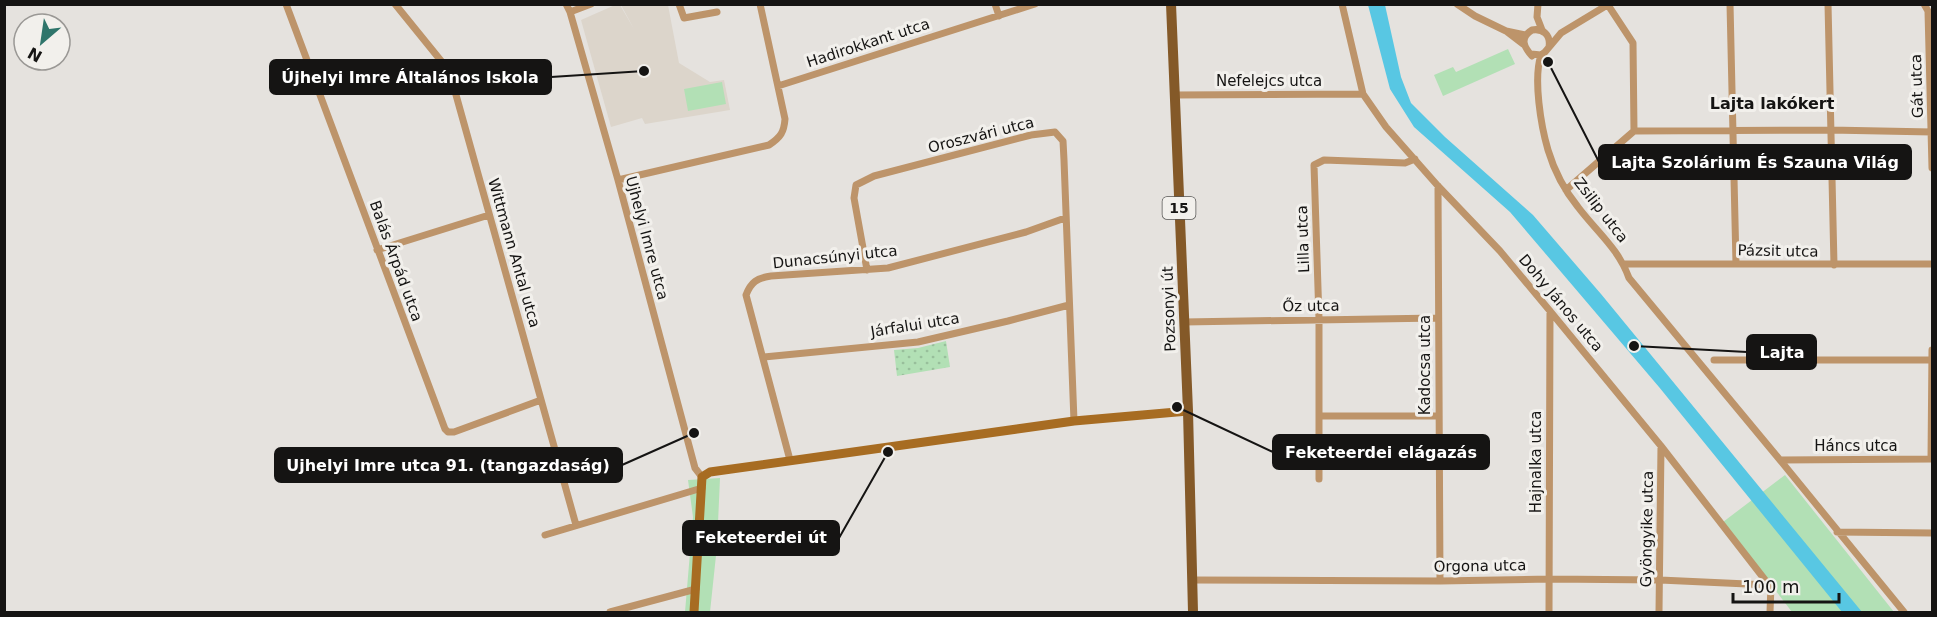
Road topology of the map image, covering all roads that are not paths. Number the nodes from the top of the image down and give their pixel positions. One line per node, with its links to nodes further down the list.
1 (286, 4): 44 (street, Balás Árpád utca)
2 (395, 4): 42 (street, Wittmann Antal utca)
3 (566, 4): 17 (street, Ujhelyi Imre utca)
4 (591, 4): 17 (street)
5 (679, 4): 18 (street)
6 (760, 4): 30 (street)
7 (995, 4): 19 (street)
8 (1035, 4): 19 (street, Hadirokkant utca)
9 (1171, 4): 32 (main road, Pozsonyi út / 15)
10 (1342, 4): 31 (street, Dohy János utca)
11 (1456, 4): 21 (street)
12 (1538, 4): 20 (street)
13 (1730, 4): 35 (street)
14 (1828, 4): 33 (street)
15 (1924, 4): 36 (street, Gát utca)
16 (1609, 5): 24 (street); 34 (street)
17 (570, 12): 39 (street, Ujhelyi Imre utca)
18 (717, 12)
19 (999, 16): 30 (street, Hadirokkant utca)
20 (1537, 17): 22 (street); 23 (street)
21 (1506, 31): 22 (street); 25 (street)
22 (1528, 32): 23 (street); 25 (street)
23 (1544, 32): 24 (street); 26 (street)
24 (1561, 33): 26 (street)
25 (1523, 44): 27 (street)
26 (1548, 48): 28 (street)
27 (1531, 54): 28 (street); 29 (street)
28 (1541, 55): 29 (street)
29 (1537, 67): 41 (street, Zsilip utca)
30 (778, 86): 39 (street)
31 (1363, 94): 32 (street, Nefelejcs utca); 37 (street, Dohy János utca)
32 (1174, 95): 54 (main road, Pozsonyi út / 15)
33 (1830, 130): 35 (street); 36 (street); 48 (street)
34 (1635, 131): 35 (street); 41 (street)
35 (1734, 132): 46 (street)
36 (1932, 132): 38 (street, Gát utca)
37 (1415, 159): 40 (street, Dohy János utca); 53 (street, Lilla utca)
38 (1932, 168)
39 (618, 180): 68 (street, Ujhelyi Imre utca)
40 (1438, 186): 51 (street, Dohy János utca); 52 (street, Kadocsa utca)
41 (1566, 190): 45 (street, Zsilip utca)
42 (489, 215): 44 (street); 59 (street, Wittmann Antal utca)
43 (1065, 218): 49 (street, Dunacsúnyi utca); 49 (street, Oroszvári utca); 50 (street, Oroszvári utca)
44 (377, 249): 59 (street, Balás Árpád utca)
45 (1624, 264): 46 (street, Pázsit utca); 67 (street, Zsilip utca)
46 (1736, 264): 48 (street, Pázsit utca)
47 (1932, 264): 48 (street, Pázsit utca)
48 (1834, 265)
49 (867, 270): 56 (street, Dunacsúnyi utca)
50 (1068, 304): 56 (street, Járfalui utca); 63 (street, Oroszvári utca)
51 (1550, 311): 64 (street, Dohy János utca); 75 (street, Hajnalka utca)
52 (1438, 318): 53 (street, Őz utca); 62 (street, Kadocsa utca)
53 (1319, 319): 54 (street, Őz utca); 61 (street, Lilla utca)
54 (1184, 322): 60 (main road, Pozsonyi út / 15)
55 (1932, 350): 58 (street)
56 (764, 357): 66 (street, Dunacsúnyi utca)
57 (1714, 360): 58 (street)
58 (1932, 360): 65 (street)
59 (541, 400): 71 (street, Wittmann Antal utca)
60 (1188, 411): 63 (main road); 76 (main road, Pozsonyi út / 15)
61 (1320, 416): 62 (street); 69 (street, Lilla utca)
62 (1439, 416): 78 (street, Kadocsa utca)
63 (1074, 421): 66 (main road)
64 (1661, 446): 77 (street, Gyöngyike utca); 79 (street, Dohy János utca)
65 (1932, 459): 67 (street, Háncs utca)
66 (790, 460): 68 (main road)
67 (1780, 460): 72 (street, Zsilip utca)
68 (702, 477): 70 (main road)
69 (1319, 479)
70 (702, 488): 71 (street); 80 (main road)
71 (576, 525): 74 (street)
72 (1837, 532): 73 (street); 87 (street, Zsilip utca)
73 (1932, 533)
74 (545, 535)
75 (1550, 579): 77 (street, Orgona utca); 78 (street, Orgona utca); 84 (street, Hajnalka utca)
76 (1192, 580): 78 (street, Orgona utca); 83 (main road, Pozsonyi út / 15)
77 (1660, 580): 79 (street, Orgona utca); 85 (street, Gyöngyike utca)
78 (1440, 581)
79 (1769, 585): 86 (street)
80 (696, 589): 81 (street); 82 (main road)
81 (610, 612)
82 (694, 612)
83 (1193, 612)
84 (1549, 612)
85 (1659, 612)
86 (1770, 612)
87 (1904, 612)

